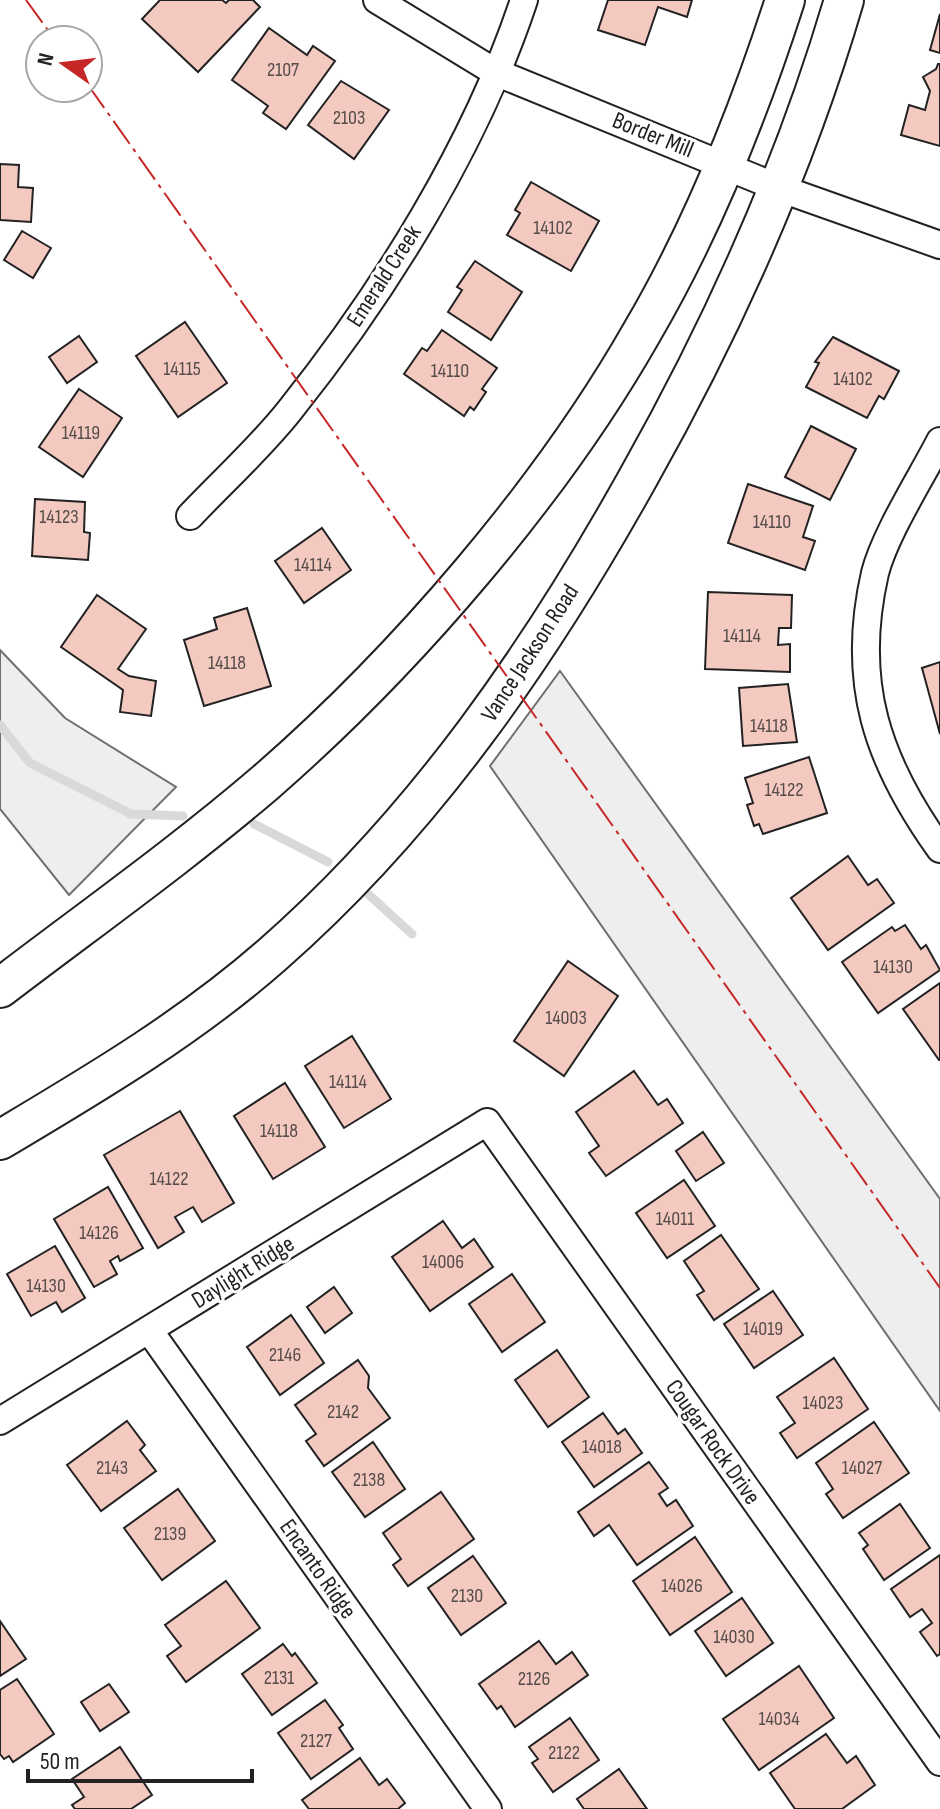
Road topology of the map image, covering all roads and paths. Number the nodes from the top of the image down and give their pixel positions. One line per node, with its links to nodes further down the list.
1 (377, 0): 5 (street, Border Mill)
2 (524, 0): 5 (street, Emerald Creek)
3 (785, 0): 6 (main road)
4 (844, 0): 7 (main road, Vance Jackson Road)
5 (495, 72): 6 (street, Border Mill); 10 (street, Emerald Creek)
6 (725, 164): 7 (street, Border Mill); 12 (main road)
7 (779, 188): 8 (street, Border Mill); 14 (main road, Vance Jackson Road)
8 (940, 245)
9 (940, 441): 11 (street)
10 (190, 516)
11 (940, 849)
12 (0, 988)
13 (487, 1122): 15 (street, Daylight Ridge); 17 (street, Cougar Rock Drive)
14 (0, 1140)
15 (149, 1330): 16 (street, Daylight Ridge); 18 (street, Encanto Ridge)
16 (0, 1421)
17 (940, 1762)
18 (488, 1809)

